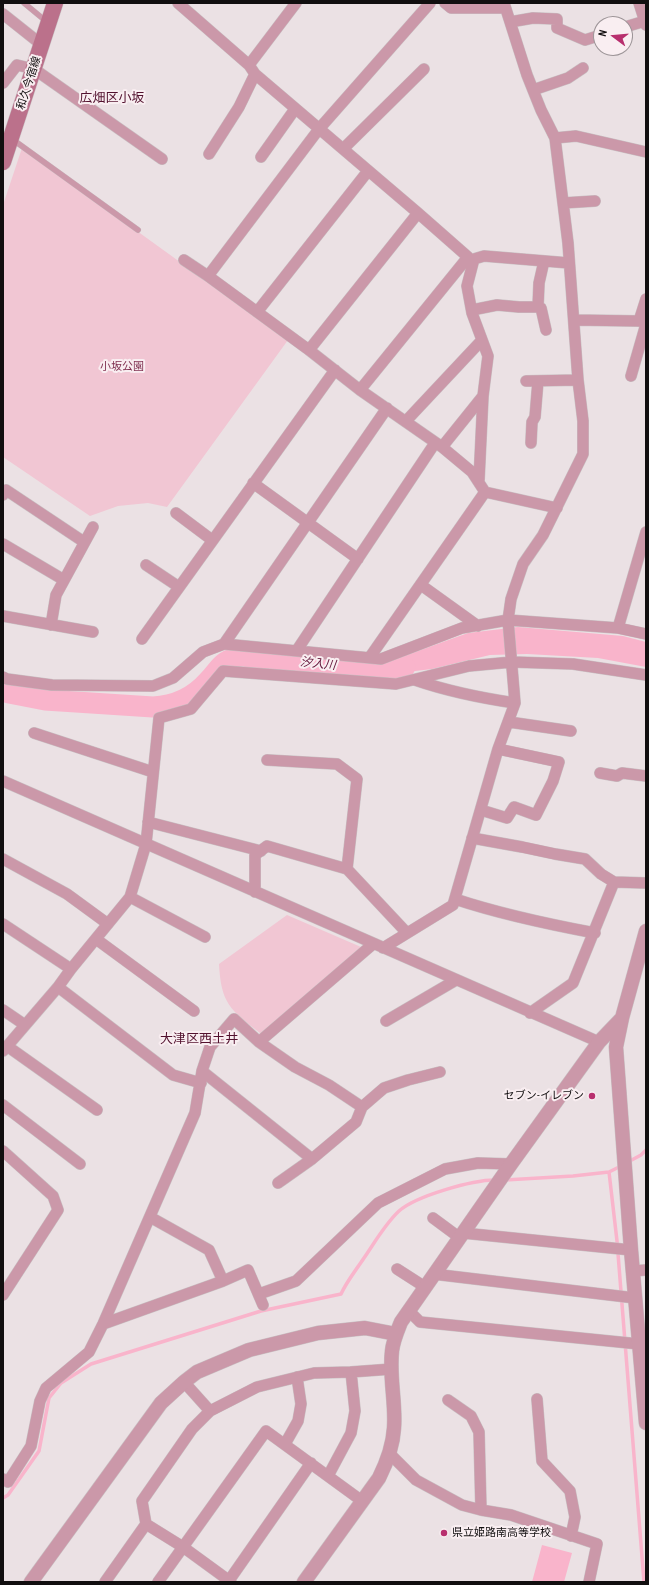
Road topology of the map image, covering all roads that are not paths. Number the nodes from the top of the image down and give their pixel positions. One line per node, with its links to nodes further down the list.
1 (24, 3): 11 (lane)
2 (55, 3): 11 (main road, 和久今宿線)
3 (178, 3): 18 (street)
4 (296, 3): 18 (street)
5 (430, 3): 23 (street)
6 (445, 3): 8 (street)
7 (639, 3): 12 (street)
8 (505, 6): 10 (street)
9 (3, 14): 15 (street)
10 (510, 22): 14 (street); 21 (street)
11 (49, 23): 15 (main road, 和久今宿線)
12 (645, 23): 13 (street)
13 (633, 25)
14 (593, 38)
15 (42, 45): 17 (main road, 和久今宿線)
16 (584, 68): 21 (street)
17 (34, 69): 20 (street); 24 (main road, 和久今宿線); 30 (street)
18 (252, 69): 22 (street); 28 (street)
19 (424, 69): 26 (street)
20 (3, 83)
21 (533, 90): 25 (street)
22 (295, 109): 23 (street); 29 (street)
23 (319, 129): 26 (street); 41 (street)
24 (11, 138): 31 (main road, 和久今宿線); 36 (lane)
25 (555, 138): 27 (street); 34 (street)
26 (343, 149): 32 (street)
27 (646, 152)
28 (209, 154)
29 (261, 157)
30 (162, 159)
31 (3, 162)
32 (368, 171): 35 (street); 45 (street)
33 (595, 201): 34 (street)
34 (563, 203): 40 (street)
35 (418, 213): 37 (street); 50 (street)
36 (138, 230)
37 (471, 258): 39 (street); 44 (street); 56 (street)
38 (184, 260): 41 (street)
39 (544, 261): 40 (street); 43 (street)
40 (569, 263): 46 (street)
41 (208, 276): 45 (street)
42 (646, 299): 47 (street)
43 (538, 307): 44 (street); 48 (street)
44 (472, 310): 49 (street)
45 (257, 312): 50 (street)
46 (574, 320): 47 (street); 53 (street)
47 (644, 323): 52 (street)
48 (546, 330)
49 (482, 340): 57 (street); 59 (street)
50 (309, 350): 51 (street)
51 (335, 370): 56 (street); 63 (street)
52 (631, 376)
53 (578, 380): 55 (street); 66 (street)
54 (526, 381): 55 (street)
55 (538, 381): 60 (street)
56 (360, 390): 58 (street)
57 (483, 396): 61 (street); 62 (street)
58 (387, 408): 59 (street); 68 (street)
59 (406, 421): 61 (street)
60 (531, 443)
61 (438, 445): 62 (street); 74 (street)
62 (479, 480): 64 (street)
63 (254, 483): 68 (street); 71 (street)
64 (485, 492): 66 (street); 77 (street)
65 (3, 495): 72 (street)
66 (557, 508): 80 (street)
67 (176, 514): 71 (street)
68 (307, 523): 74 (street); 87 (street)
69 (93, 528): 72 (street)
70 (646, 532): 83 (street)
71 (212, 540): 78 (street)
72 (84, 542): 76 (street)
73 (3, 544): 76 (street)
74 (358, 559): 88 (street)
75 (146, 565): 78 (street)
76 (64, 580): 81 (street)
77 (421, 585): 82 (street); 89 (street)
78 (179, 587): 86 (street)
79 (3, 616): 81 (street)
80 (508, 620): 82 (street); 83 (street); 90 (street)
81 (51, 625): 84 (street)
82 (478, 626): 89 (street)
83 (618, 628): 85 (street)
84 (93, 632)
85 (646, 634)
86 (142, 639)
87 (224, 644): 88 (street); 92 (street)
88 (297, 650): 89 (street)
89 (370, 658)
90 (512, 662): 91 (street); 93 (street); 94 (street)
91 (646, 675)
92 (3, 677)
93 (415, 680): 94 (street); 100 (street)
94 (515, 703): 95 (street)
95 (509, 722): 96 (street); 98 (street)
96 (571, 731)
97 (34, 733): 100 (street)
98 (498, 749): 104 (street); 104 (street)
99 (267, 760): 110 (street)
100 (153, 772): 105 (street)
101 (600, 774): 102 (street)
102 (646, 776)
103 (3, 781): 107 (street)
104 (481, 810): 106 (street)
105 (148, 822): 107 (street); 108 (street)
106 (472, 838): 111 (street); 115 (street)
107 (146, 844): 113 (street); 114 (street)
108 (261, 851): 110 (street); 113 (street)
109 (3, 859): 117 (street)
110 (347, 869): 119 (street)
111 (614, 882): 112 (street); 120 (street)
112 (646, 883)
113 (255, 892): 123 (street)
114 (130, 897): 117 (street); 121 (street)
115 (455, 899): 119 (street); 120 (street)
116 (3, 924): 125 (street)
117 (108, 924): 122 (street)
118 (646, 931): 131 (street)
119 (407, 933): 124 (street)
120 (595, 933): 130 (street)
121 (205, 937)
122 (96, 939): 125 (street); 129 (street)
123 (373, 944): 124 (street); 134 (street)
124 (383, 948): 126 (street)
125 (71, 969): 127 (street)
126 (456, 980): 130 (street); 132 (street)
127 (58, 987): 133 (street); 139 (street)
128 (3, 1010): 133 (street)
129 (194, 1011)
130 (530, 1013): 135 (street)
131 (622, 1018): 135 (street); 151 (street)
132 (386, 1021)
133 (25, 1025): 136 (street)
134 (259, 1042): 137 (street); 141 (street)
135 (599, 1042): 146 (street)
136 (5, 1048): 142 (street)
137 (202, 1071): 139 (street); 144 (street)
138 (440, 1072): 141 (street)
139 (200, 1083): 148 (street)
140 (3, 1105): 145 (street)
141 (362, 1107): 144 (street)
142 (97, 1110)
143 (3, 1151): 157 (street)
144 (312, 1158): 147 (street)
145 (80, 1164)
146 (511, 1164): 150 (street); 155 (street)
147 (278, 1182)
148 (150, 1217): 155 (street); 160 (street)
149 (433, 1218): 150 (street)
150 (461, 1235): 151 (street); 154 (street)
151 (626, 1249): 153 (street)
152 (397, 1268): 156 (street)
153 (640, 1270): 158 (street)
154 (433, 1274): 156 (street); 158 (street)
155 (223, 1281): 160 (street)
156 (425, 1287): 159 (street)
157 (3, 1295)
158 (624, 1297): 162 (street)
159 (408, 1310): 161 (street); 162 (street)
160 (103, 1324): 175 (street)
161 (396, 1334): 163 (street); 166 (street)
162 (629, 1343): 170 (street)
163 (392, 1369): 164 (street); 172 (street)
164 (351, 1372): 165 (street); 174 (street)
165 (297, 1377): 169 (street); 171 (street)
166 (184, 1382): 169 (street); 182 (street)
167 (537, 1399): 179 (street)
168 (448, 1400): 177 (street)
169 (210, 1411): 178 (street)
170 (646, 1423)
171 (285, 1444): 173 (street); 180 (street)
172 (389, 1453): 176 (street); 177 (street)
173 (311, 1463): 174 (street); 181 (street)
174 (328, 1476): 176 (street)
175 (3, 1479)
176 (362, 1501): 185 (street)
177 (481, 1510): 179 (street)
178 (146, 1524): 180 (street); 183 (street)
179 (571, 1536): 186 (street)
180 (183, 1547): 181 (street); 184 (street)
181 (229, 1581)
182 (31, 1582)
183 (105, 1582)
184 (158, 1582)
185 (304, 1582)
186 (589, 1582)

